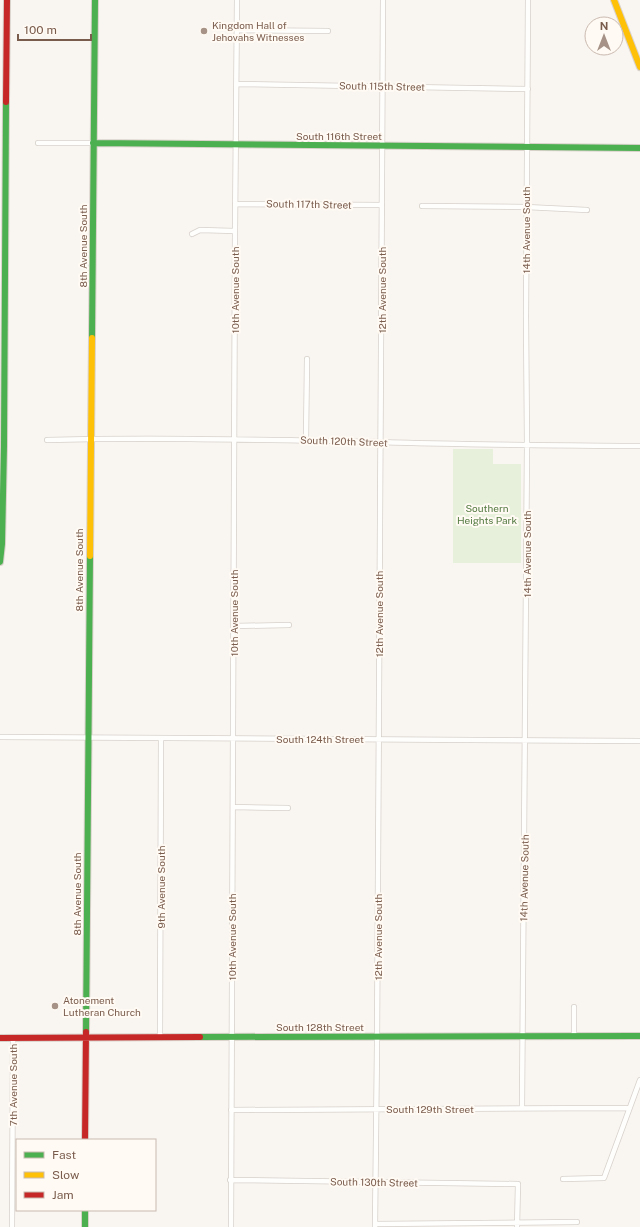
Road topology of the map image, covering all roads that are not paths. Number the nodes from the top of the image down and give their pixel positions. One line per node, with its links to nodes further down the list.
1 (7, 0): 34 (main road)
2 (95, 0): 14 (main road, 8th Avenue South)
3 (238, 0): 7 (street, 10th Avenue South)
4 (384, 0): 11 (street, 12th Avenue South)
5 (528, 0): 12 (street, 14th Avenue South)
6 (614, 0): 9 (main road)
7 (237, 30): 8 (street); 10 (street, 10th Avenue South)
8 (328, 31)
9 (640, 67)
10 (237, 84): 11 (street, South 115th Street); 15 (street, 10th Avenue South)
11 (383, 86): 12 (street, South 115th Street); 16 (street, 12th Avenue South)
12 (528, 89): 17 (street, 14th Avenue South)
13 (38, 143): 14 (street, South 116th Street)
14 (93, 143): 15 (main road, South 116th Street); 27 (main road, 8th Avenue South)
15 (236, 145): 16 (main road, South 116th Street); 19 (street, 10th Avenue South)
16 (382, 146): 17 (main road, South 116th Street); 20 (street, 12th Avenue South)
17 (527, 147): 18 (main road, South 116th Street); 22 (street, 14th Avenue South)
18 (640, 148)
19 (235, 204): 20 (street, South 117th Street); 24 (street, 10th Avenue South)
20 (382, 205): 31 (street, 12th Avenue South)
21 (422, 206): 22 (street)
22 (526, 207): 23 (street); 32 (street, 14th Avenue South)
23 (587, 210)
24 (235, 231): 25 (street); 29 (street, 10th Avenue South)
25 (192, 234)
26 (307, 359): 30 (street)
27 (92, 438): 28 (street, South 120th Street); 29 (street, South 120th Street); 38 (main road, 8th Avenue South)
28 (47, 440)
29 (234, 440): 30 (street, South 120th Street); 36 (street, 10th Avenue South)
30 (306, 440): 31 (street, South 120th Street)
31 (380, 442): 32 (street, South 120th Street); 41 (street, 12th Avenue South)
32 (527, 445): 33 (street, South 120th Street); 42 (street, 14th Avenue South)
33 (640, 446)
34 (0, 562)
35 (289, 625): 36 (street)
36 (234, 626): 40 (street, 10th Avenue South)
37 (0, 737): 38 (street, South 124th Street)
38 (88, 738): 39 (street, South 124th Street); 55 (main road, 8th Avenue South)
39 (161, 738): 40 (street, South 124th Street); 51 (street, 9th Avenue South)
40 (233, 739): 41 (street, South 124th Street); 44 (street, 10th Avenue South)
41 (379, 739): 42 (street, South 124th Street); 47 (street, 12th Avenue South)
42 (525, 740): 43 (street, South 124th Street); 48 (street, 14th Avenue South)
43 (640, 741)
44 (232, 807): 45 (street); 52 (street, 10th Avenue South)
45 (288, 808)
46 (574, 1007): 49 (street)
47 (377, 1036): 48 (main road, South 128th Street); 52 (main road, South 128th Street); 59 (street, 12th Avenue South)
48 (522, 1036): 49 (main road, South 128th Street); 57 (street, 14th Avenue South)
49 (574, 1036): 50 (main road, South 128th Street)
50 (640, 1036)
51 (160, 1037): 52 (main road, South 128th Street); 55 (main road, South 128th Street)
52 (231, 1037): 60 (street, 10th Avenue South)
53 (0, 1038): 54 (main road, South 128th Street)
54 (13, 1038): 55 (main road, South 128th Street); 69 (street, 7th Avenue South)
55 (86, 1038): 61 (main road, 8th Avenue South)
56 (640, 1080): 58 (street)
57 (522, 1108): 58 (street, South 129th Street); 59 (street, South 129th Street)
58 (629, 1108): 62 (street)
59 (376, 1109): 60 (street, South 129th Street); 64 (street, 12th Avenue South)
60 (231, 1110): 63 (street, 10th Avenue South)
61 (85, 1139)
62 (563, 1179)
63 (230, 1180): 64 (street, South 130th Street); 71 (street, 10th Avenue South)
64 (376, 1182): 67 (street, South 130th Street); 68 (street, 12th Avenue South)
65 (85, 1211): 70 (main road)
66 (577, 1222): 67 (street)
67 (517, 1224): 68 (street)
68 (375, 1226)
69 (12, 1227)
70 (85, 1227)
71 (231, 1227)

